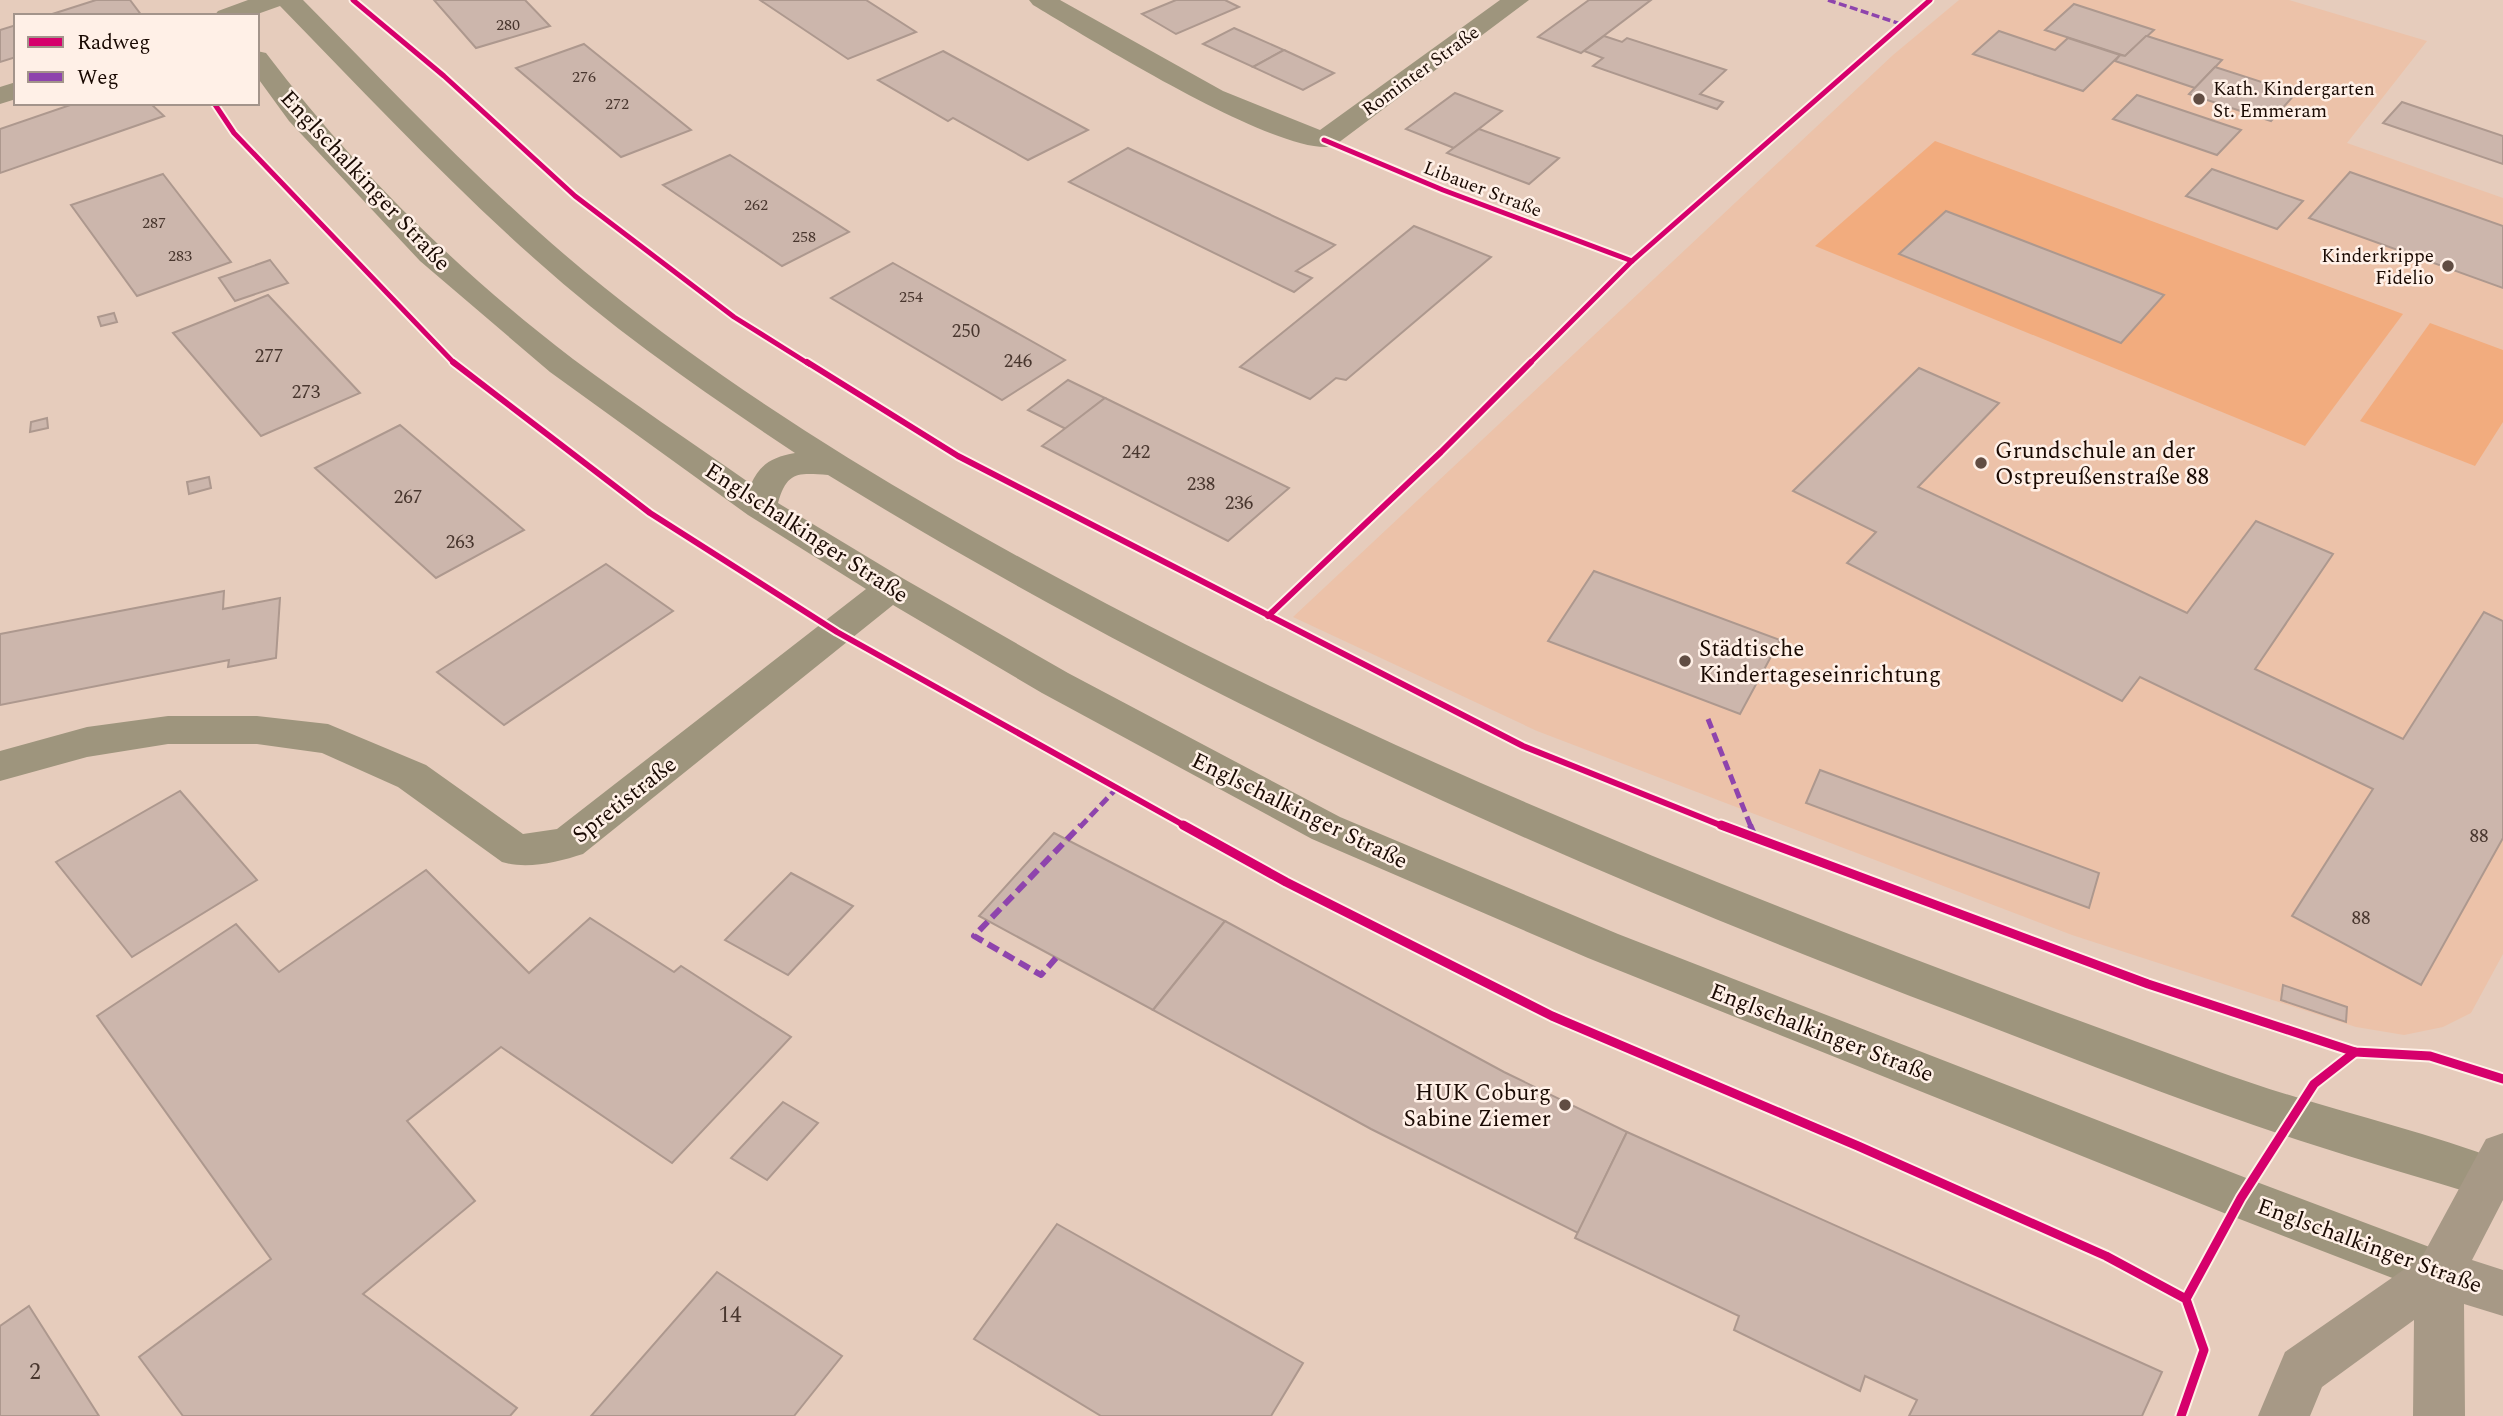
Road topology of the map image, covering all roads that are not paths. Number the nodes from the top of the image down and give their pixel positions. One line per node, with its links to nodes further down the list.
1 (272, 0): 5 (street)
2 (289, 0): 7 (street)
3 (1042, 0): 4 (street, Rominter Straße)
4 (1516, 0)
5 (233, 14)
6 (259, 62): 8 (street, Englschalkinger Straße)
7 (833, 464): 8 (street); 11 (street)
8 (760, 507): 9 (street, Englschalkinger Straße)
9 (891, 588): 10 (street, Spretistraße); 12 (street, Englschalkinger Straße)
10 (0, 766)
11 (2499, 1171): 12 (main road)
12 (2439, 1273): 13 (main road, Englschalkinger Straße); 14 (main road); 15 (main road)
13 (2503, 1293)
14 (2284, 1416)
15 (2439, 1416)

